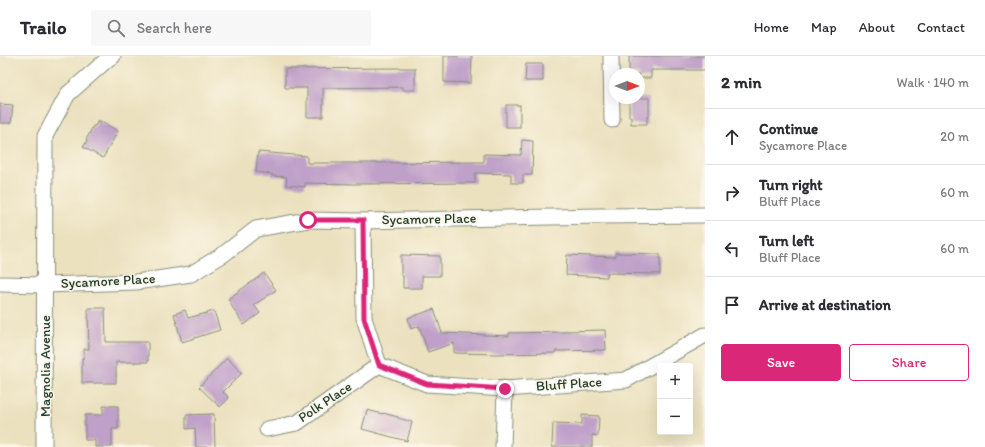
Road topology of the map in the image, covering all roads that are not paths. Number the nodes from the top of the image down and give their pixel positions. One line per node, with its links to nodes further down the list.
1 (113, 56): 7 (street, Magnolia Avenue)
2 (611, 56): 3 (street)
3 (612, 120)
4 (705, 216): 5 (street, Sycamore Place)
5 (363, 220): 7 (street, Sycamore Place); 9 (street)
6 (0, 284): 7 (street, Sycamore Place)
7 (45, 285): 12 (street, Magnolia Avenue)
8 (705, 334): 10 (street, Bluff Place)
9 (379, 365): 10 (street, Bluff Place); 11 (street, Polk Place)
10 (505, 389): 13 (street)
11 (267, 430)
12 (44, 447)
13 (503, 447)

